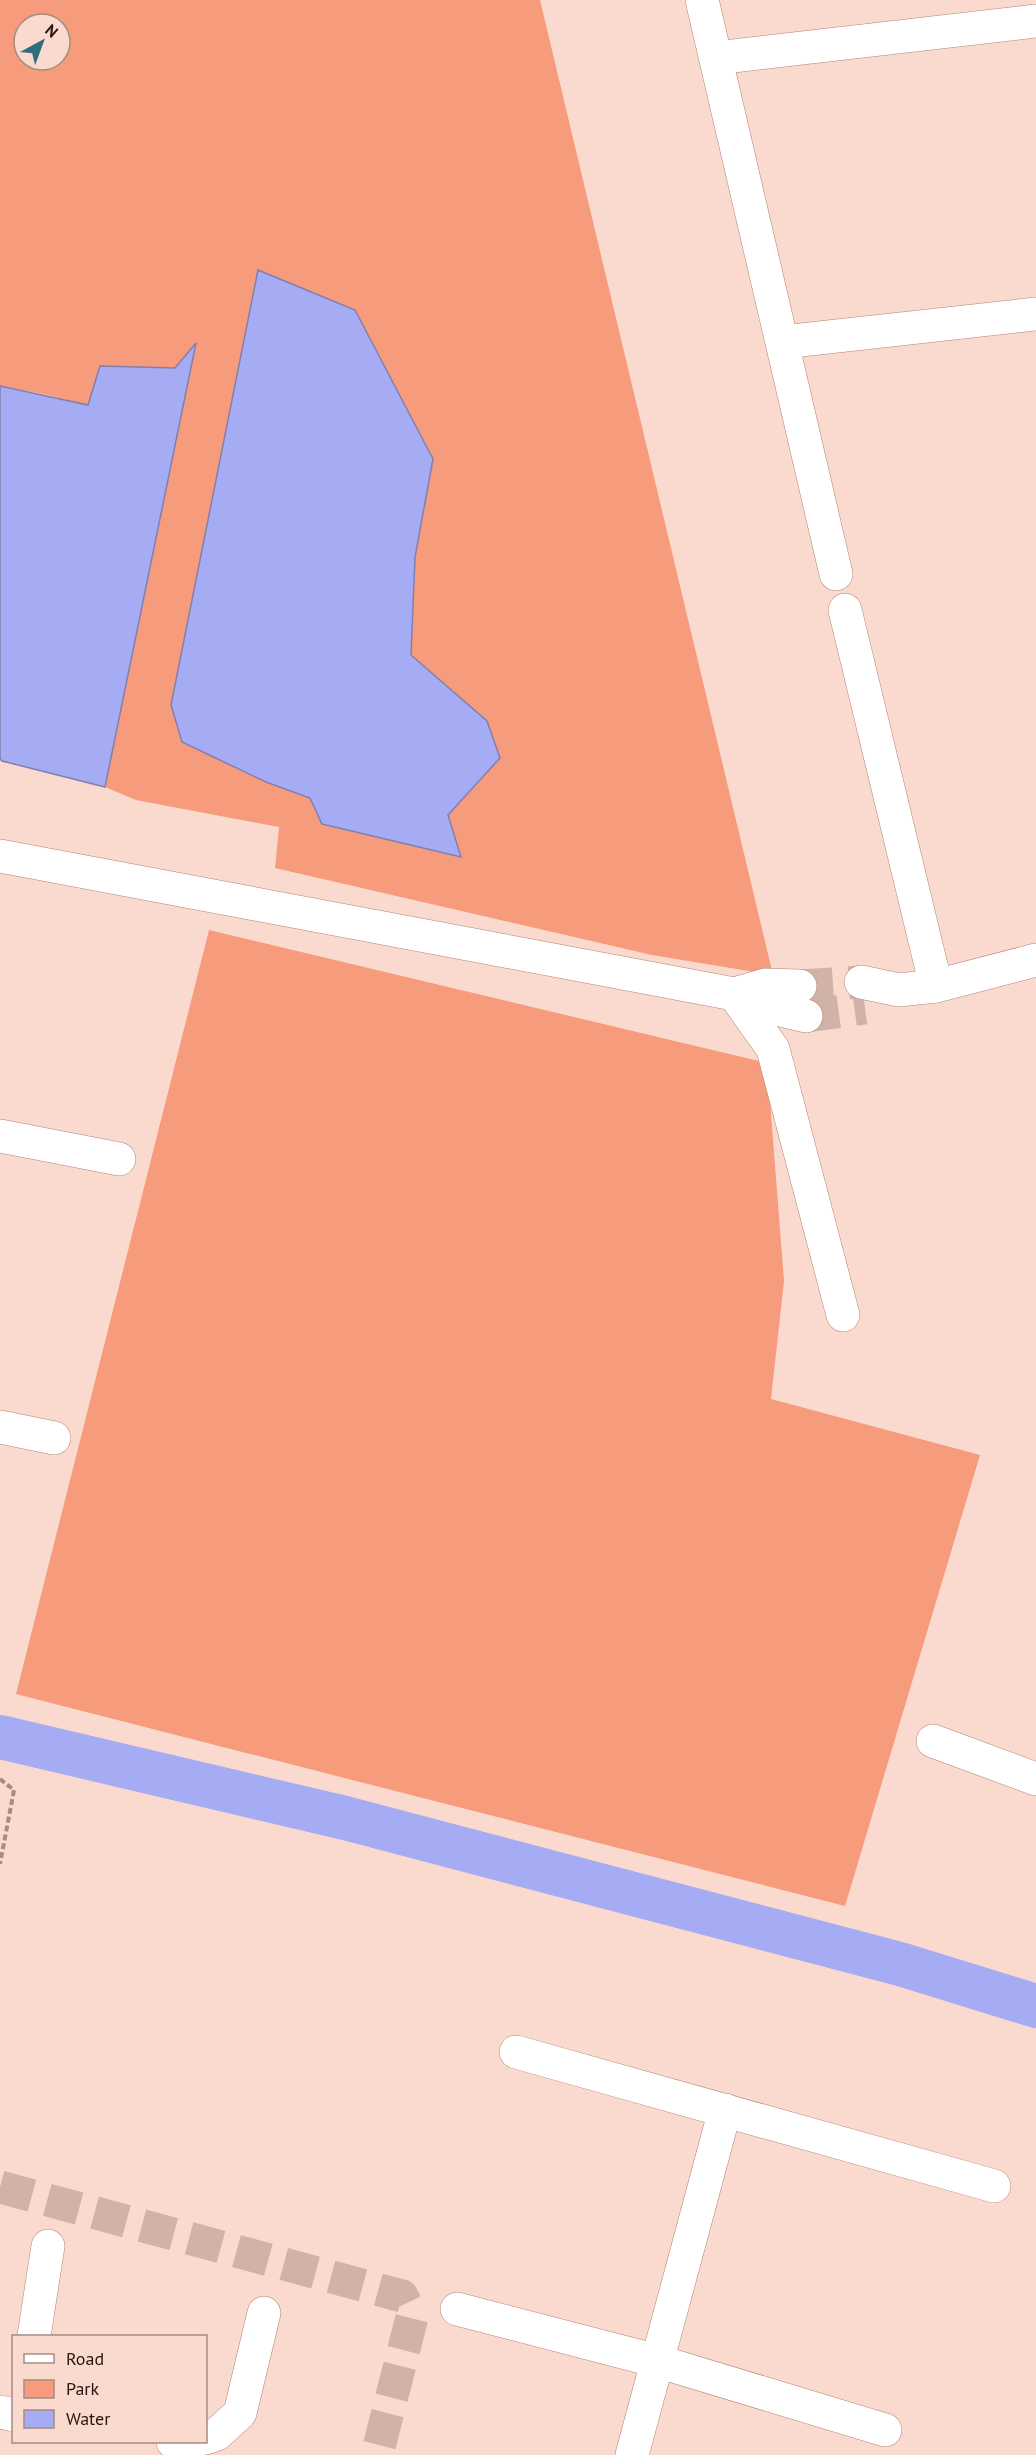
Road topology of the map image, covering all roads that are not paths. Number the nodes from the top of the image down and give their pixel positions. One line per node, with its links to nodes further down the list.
1 (702, 0): 3 (street)
2 (1036, 21): 3 (street)
3 (716, 58): 5 (street)
4 (1036, 314): 5 (street)
5 (783, 342): 6 (street)
6 (836, 574)
7 (845, 610): 10 (street)
8 (0, 856): 11 (street)
9 (1036, 960): 10 (street)
10 (936, 986): 12 (street)
11 (734, 994): 13 (street); 16 (street)
12 (863, 995)
13 (803, 1001)
14 (0, 1136): 15 (street)
15 (119, 1159)
16 (843, 1315)
17 (0, 1427): 18 (street)
18 (54, 1438)
19 (933, 1741): 20 (street)
20 (1036, 1779)
21 (516, 2052): 22 (street)
22 (724, 2110): 23 (street); 28 (street)
23 (994, 2186)
24 (48, 2246): 27 (street)
25 (457, 2309): 28 (street)
26 (264, 2313): 30 (street)
27 (34, 2335)
28 (657, 2361): 29 (street); 31 (street)
29 (885, 2430)
30 (207, 2438)
31 (632, 2455)

